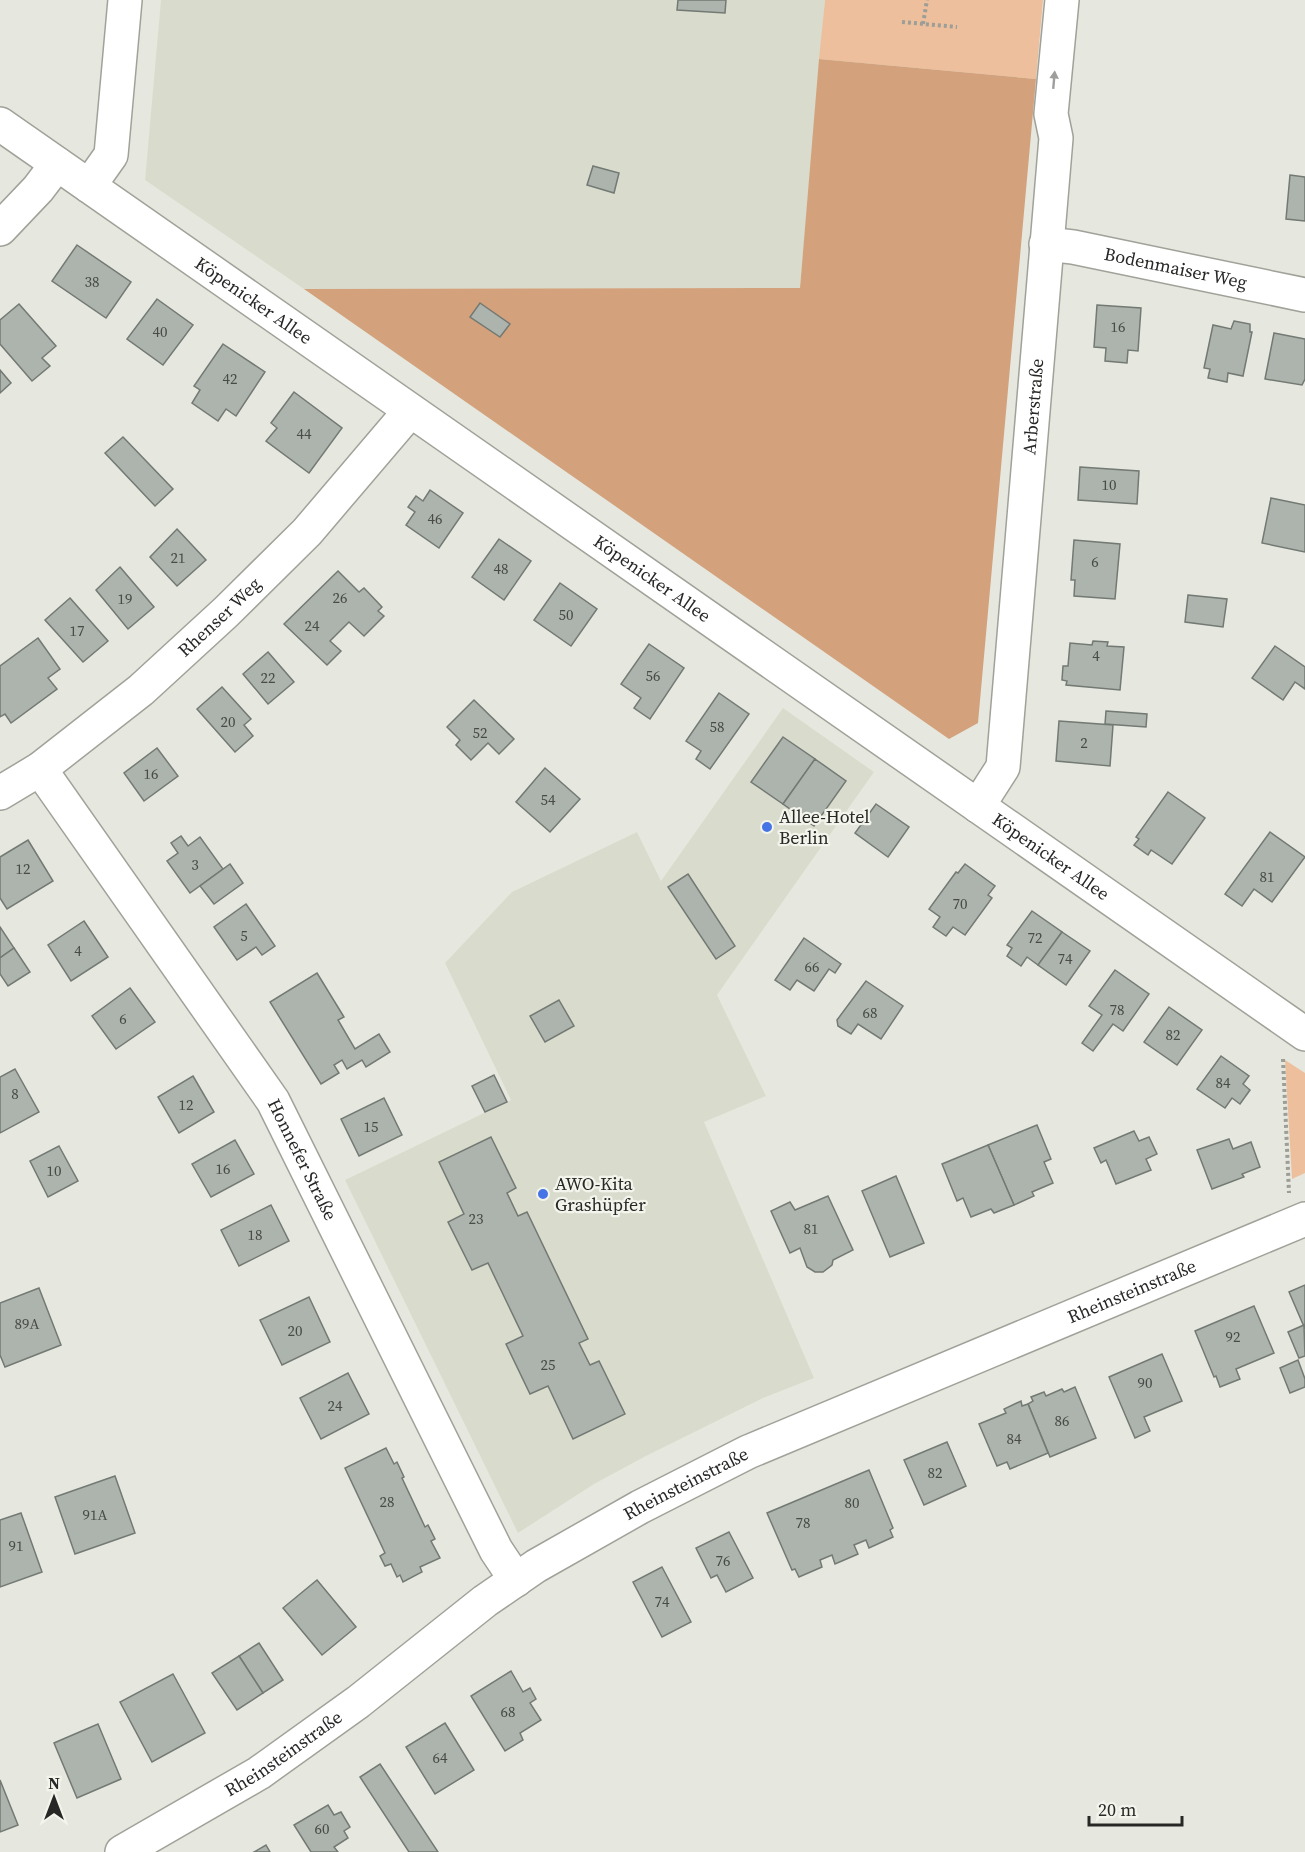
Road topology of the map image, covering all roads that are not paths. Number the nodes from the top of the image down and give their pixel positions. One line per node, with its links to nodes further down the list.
1 (125, 0): 5 (street)
2 (1062, 0): 7 (street, Arberstraße, one-way to 2)
3 (0, 124): 4 (street, Köpenicker Allee)
4 (57, 164): 5 (street, Köpenicker Allee); 6 (street)
5 (89, 186): 9 (street, Köpenicker Allee)
6 (0, 229)
7 (1046, 244): 8 (street, Bodenmaiser Weg); 12 (street, Arberstraße)
8 (1305, 295)
9 (410, 411): 10 (street, Rhenser Weg); 12 (street, Köpenicker Allee)
10 (40, 769): 11 (street, Rhenser Weg); 15 (street, Honnefer Straße)
11 (0, 793)
12 (978, 806): 13 (street, Köpenicker Allee)
13 (1303, 1032)
14 (1298, 1222): 15 (street, Rheinsteinstraße)
15 (516, 1580): 16 (street, Rheinsteinstraße)
16 (122, 1852)

